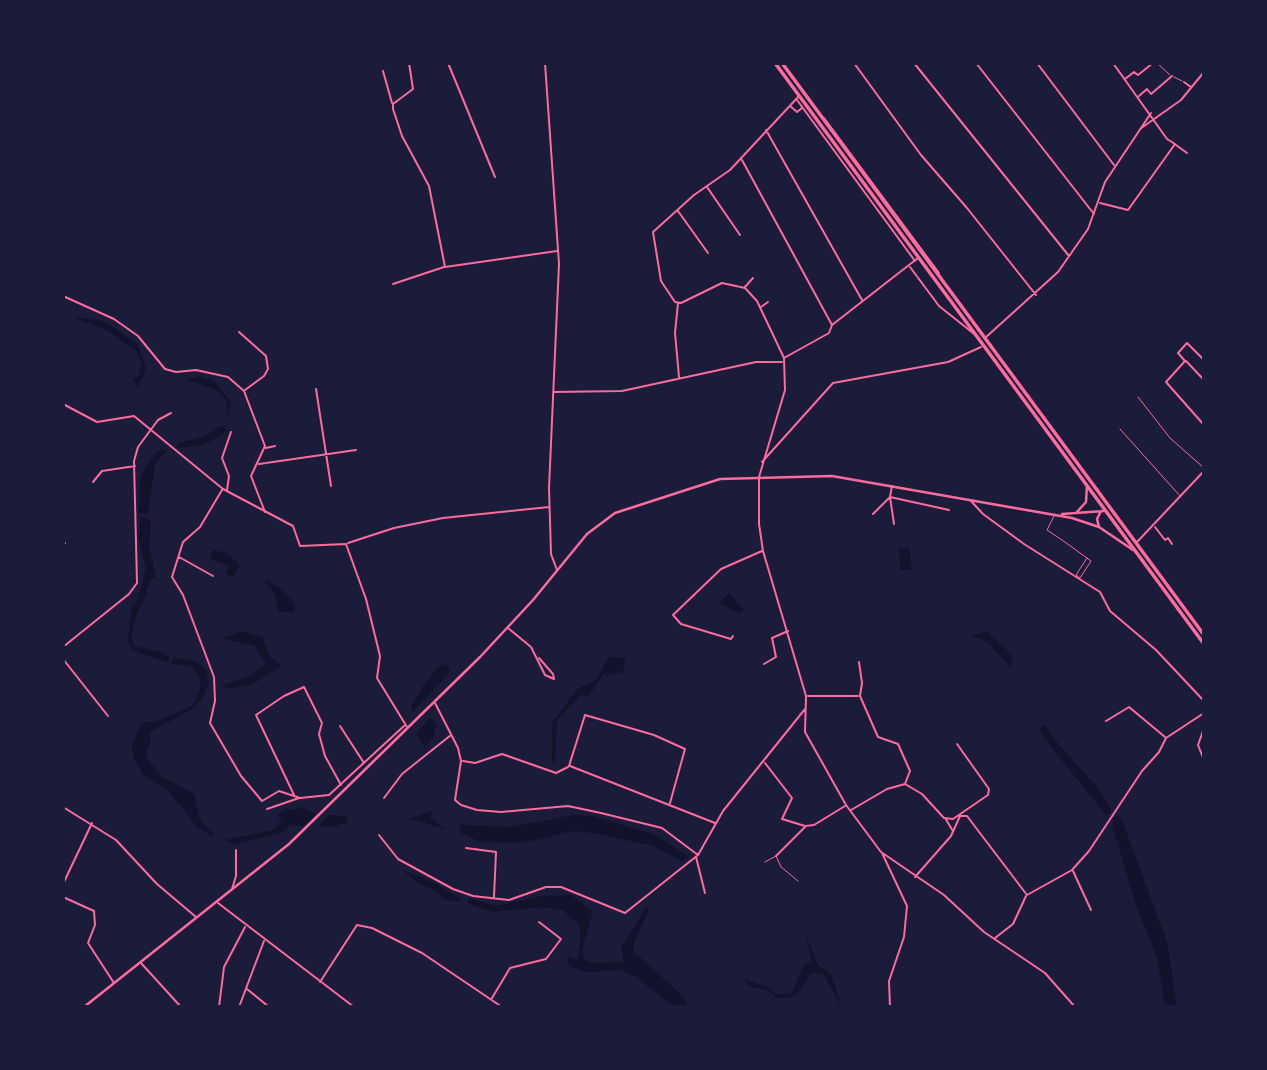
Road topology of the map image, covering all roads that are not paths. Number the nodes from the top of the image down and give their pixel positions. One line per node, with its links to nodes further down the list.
1 (408, 63): 20 (street)
2 (448, 63): 31 (street)
3 (545, 63): 37 (street)
4 (775, 63): 18 (highway)
5 (782, 63): 18 (highway)
6 (854, 63): 46 (street)
7 (914, 63): 39 (street)
8 (976, 63): 35 (street)
9 (1037, 63): 30 (street)
10 (1155, 63): 14 (lane); 15 (street)
11 (1115, 64): 15 (street)
12 (383, 71): 20 (street)
13 (1204, 72): 17 (street)
14 (1172, 76): 16 (lane); 19 (street)
15 (1125, 79): 19 (street)
16 (1184, 82): 17 (street)
17 (1192, 88): 24 (street)
18 (799, 96): 21 (street); 22 (street); 40 (highway); 55 (highway)
19 (1139, 96): 23 (street)
20 (393, 104): 42 (street)
21 (790, 105): 22 (street); 25 (street)
22 (803, 107): 40 (street)
23 (1151, 113): 24 (street); 26 (street)
24 (1155, 121): 26 (street); 27 (street)
25 (766, 130): 29 (street); 48 (street)
26 (1139, 130): 30 (street)
27 (1175, 144): 28 (street); 33 (street)
28 (1187, 153)
29 (741, 159): 32 (street); 52 (street)
30 (1114, 166): 33 (street)
31 (495, 177)
32 (707, 187): 34 (street); 36 (street)
33 (1098, 203): 35 (street)
34 (677, 210): 38 (street); 50 (street)
35 (1095, 215): 39 (street)
36 (740, 235)
37 (558, 251): 42 (street); 64 (street)
38 (708, 253)
39 (1069, 256): 46 (street)
40 (917, 259): 41 (street); 54 (highway)
41 (909, 266): 48 (street); 54 (street)
42 (445, 267): 44 (street)
43 (753, 278): 45 (street)
44 (393, 284)
45 (745, 288): 50 (street); 51 (street)
46 (1036, 295): 55 (street)
47 (63, 296): 63 (street)
48 (862, 300): 52 (street)
49 (768, 302): 51 (street)
50 (678, 303): 60 (street)
51 (760, 308): 57 (street)
52 (832, 325): 57 (street)
53 (239, 332): 63 (street)
54 (975, 334): 56 (highway)
55 (984, 338): 92 (highway)
56 (984, 346): 76 (street); 82 (highway)
57 (783, 360): 60 (street); 76 (street)
58 (1204, 360): 59 (street)
59 (1185, 361): 61 (street); 68 (street)
60 (679, 378): 64 (street)
61 (1204, 380)
62 (316, 389): 75 (street)
63 (244, 391): 73 (street)
64 (554, 392): 89 (street)
65 (1138, 397): 79 (lane)
66 (63, 404): 69 (street)
67 (171, 413): 69 (street)
68 (1204, 425)
69 (152, 429): 78 (street); 85 (street)
70 (1120, 429): 87 (lane)
71 (231, 432): 85 (street)
72 (275, 446): 73 (street)
73 (265, 448): 77 (street)
74 (356, 450): 75 (street)
75 (324, 454): 77 (street); 83 (street)
76 (761, 462): 80 (street)
77 (258, 464): 93 (street)
78 (135, 466): 81 (street); 114 (street)
79 (1204, 470): 87 (street)
80 (759, 477): 84 (main road); 103 (street); 107 (main road)
81 (93, 482)
82 (1087, 485): 91 (highway); 94 (main road)
83 (331, 486)
84 (892, 486): 86 (street); 88 (main road)
85 (225, 490): 93 (street); 104 (street)
86 (890, 497): 90 (street); 95 (street); 97 (street)
87 (1181, 498): 98 (street)
88 (971, 500): 96 (main road); 121 (street)
89 (550, 507): 101 (street); 107 (street)
90 (949, 510)
91 (1103, 511): 92 (main road); 94 (main road); 99 (main road); 106 (highway)
92 (1113, 512): 100 (highway)
93 (266, 513): 101 (street)
94 (1076, 513): 96 (main road)
95 (873, 514)
96 (1055, 514): 99 (main road); 105 (lane)
97 (894, 524)
98 (1154, 526): 100 (street); 102 (street)
99 (1099, 527): 106 (main road)
100 (1136, 543): 111 (highway)
101 (346, 544): 128 (street)
102 (1172, 544)
103 (763, 551): 110 (street); 112 (street)
104 (178, 556): 108 (street); 140 (street)
105 (1087, 558): 105 (lane)
106 (1141, 558): 113 (highway)
107 (557, 570): 109 (main road)
108 (213, 576)
109 (508, 628): 116 (street); 122 (main road)
110 (789, 630): 118 (street); 119 (street)
111 (1204, 635)
112 (733, 636)
113 (1204, 644)
114 (63, 647)
115 (63, 659): 125 (street)
116 (539, 659): 116 (street)
117 (859, 662): 120 (street)
118 (764, 664)
119 (806, 696): 120 (street); 123 (street)
120 (860, 696): 138 (street)
121 (1204, 701)
122 (434, 702): 128 (main road); 130 (street)
123 (805, 708): 135 (street); 144 (street)
124 (1204, 713): 131 (street)
125 (108, 716)
126 (1106, 721): 131 (street)
127 (340, 726): 136 (street)
128 (407, 726): 136 (street); 165 (main road)
129 (1204, 728): 133 (street)
130 (452, 734): 134 (street); 142 (street)
131 (1166, 738): 161 (street)
132 (957, 744): 148 (street)
133 (1204, 760)
134 (461, 761): 137 (street); 158 (street)
135 (764, 762): 151 (street); 152 (street)
136 (365, 764): 139 (street)
137 (569, 766): 143 (street); 143 (street)
138 (905, 784): 147 (street); 149 (street)
139 (342, 786): 140 (street); 141 (street)
140 (295, 795): 141 (street)
141 (300, 798): 146 (street)
142 (383, 798)
143 (670, 803): 151 (street)
144 (846, 805): 147 (street); 152 (street)
145 (63, 807): 150 (street)
146 (267, 809)
147 (850, 811): 157 (street)
148 (961, 816): 149 (street); 153 (street); 167 (street)
149 (944, 818): 153 (street)
150 (92, 823): 164 (street); 172 (street)
151 (716, 823): 158 (street)
152 (806, 826): 159 (street)
153 (954, 832): 162 (street)
154 (379, 835): 169 (street)
155 (466, 848): 169 (street)
156 (236, 850): 165 (street)
157 (881, 852): 162 (street); 189 (street)
158 (696, 856): 166 (street); 169 (street)
159 (776, 856): 160 (lane); 163 (lane)
160 (765, 862)
161 (1072, 870): 167 (street); 171 (street)
162 (915, 877): 175 (street)
163 (798, 881)
164 (63, 884)
165 (232, 890): 170 (main road)
166 (705, 894)
167 (1027, 895): 175 (street)
168 (63, 897): 179 (street)
169 (494, 898)
170 (217, 902): 172 (main road); 174 (street)
171 (1091, 910)
172 (197, 918): 177 (main road)
173 (539, 922): 181 (street)
174 (245, 926): 176 (street); 184 (street)
175 (993, 938): 190 (street)
176 (264, 940): 178 (street); 180 (street)
177 (140, 962): 179 (main road); 183 (street)
178 (320, 982): 181 (street); 187 (street)
179 (114, 983): 182 (main road)
180 (246, 988): 185 (street); 186 (street)
181 (492, 999): 188 (street)
182 (84, 1007)
183 (181, 1007)
184 (219, 1007)
185 (239, 1007)
186 (269, 1007)
187 (354, 1007)
188 (502, 1007)
189 (891, 1007)
190 (1075, 1007)

